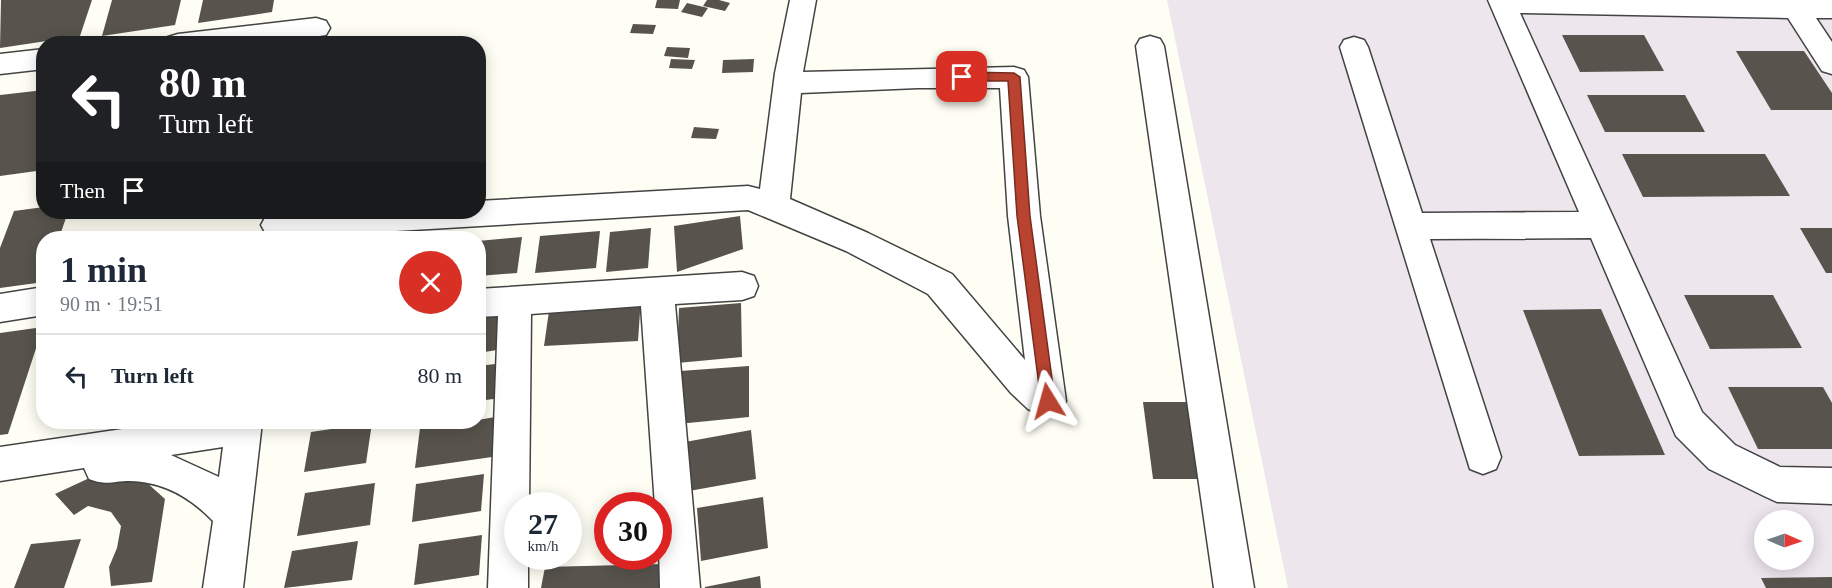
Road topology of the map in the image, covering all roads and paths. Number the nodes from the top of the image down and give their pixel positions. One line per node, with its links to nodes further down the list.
1 (322, 0): 7 (street)
2 (803, 0): 13 (street)
3 (1502, 1): 4 (street); 18 (street)
4 (1627, 3): 5 (street)
5 (1793, 4): 6 (street); 12 (street)
6 (1832, 9)
7 (315, 36)
8 (1150, 46): 36 (street)
9 (1354, 47): 19 (street)
10 (36, 60): 11 (street)
11 (0, 64)
12 (1832, 64)
13 (788, 83): 14 (street); 14 (street)
14 (774, 206): 15 (street)
15 (486, 213)
16 (382, 219): 17 (street)
17 (277, 225)
18 (1601, 225): 19 (street); 31 (street)
19 (1411, 226): 28 (street)
20 (742, 286): 21 (street)
21 (657, 292): 22 (street); 35 (street)
22 (515, 301): 24 (street); 34 (street)
23 (36, 302): 25 (street)
24 (486, 303)
25 (0, 308)
26 (213, 429): 29 (street)
27 (242, 429): 32 (street)
28 (1483, 457)
29 (0, 465)
30 (79, 473): 32 (street)
31 (1832, 486)
32 (232, 514): 33 (street)
33 (223, 588)
34 (508, 588)
35 (680, 588)
36 (1234, 588)

